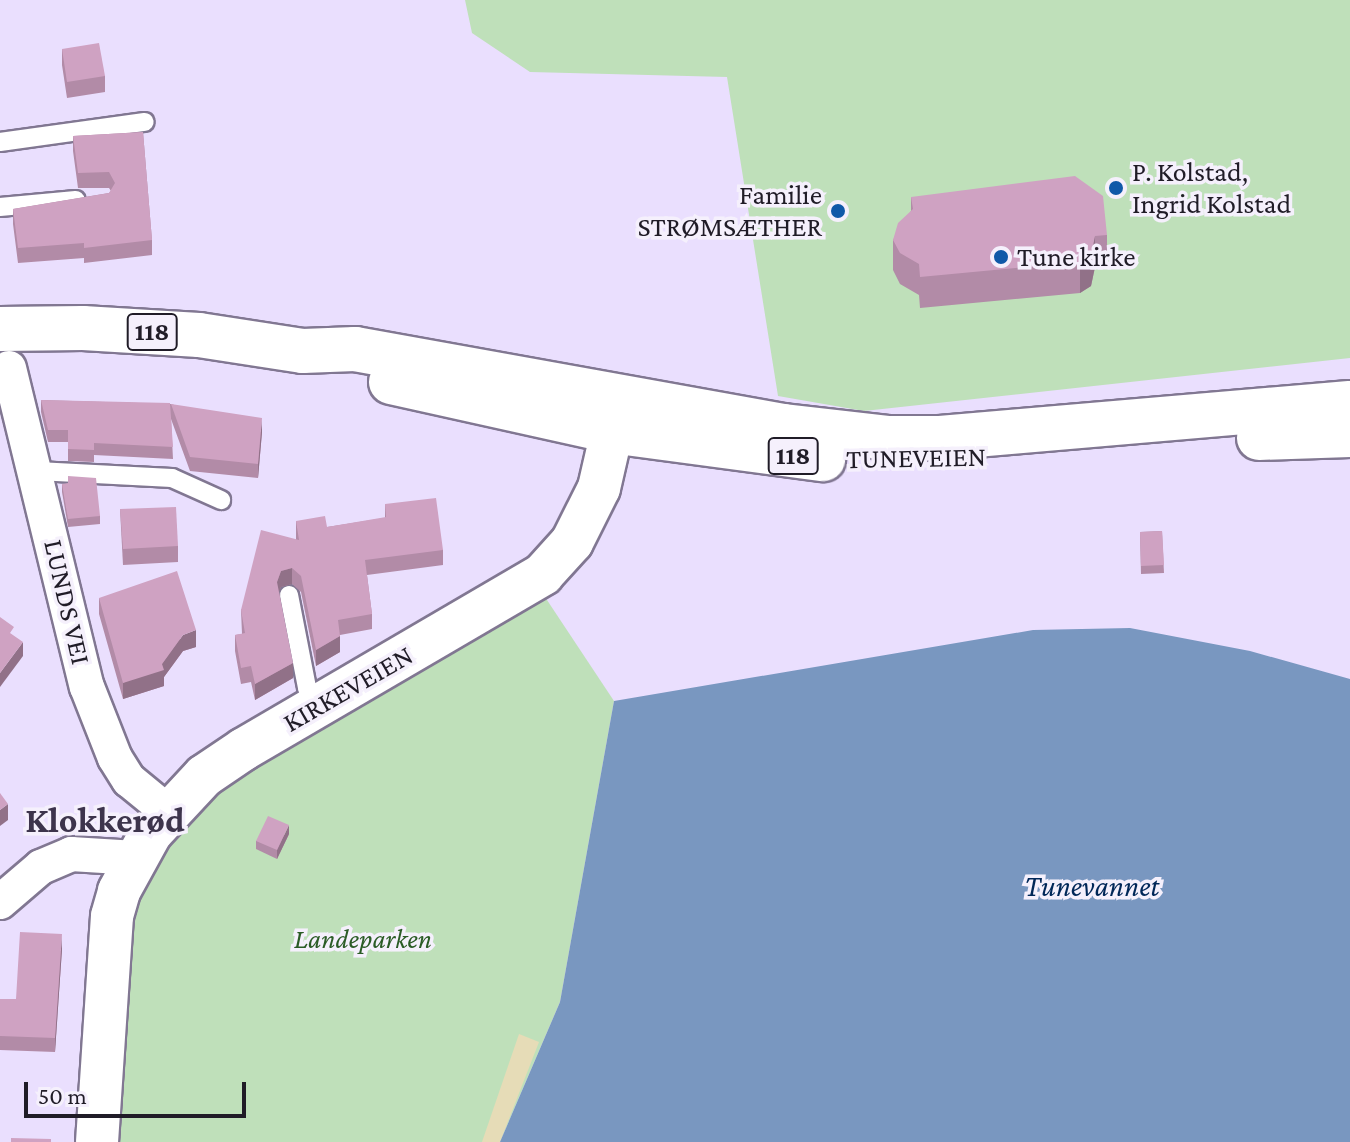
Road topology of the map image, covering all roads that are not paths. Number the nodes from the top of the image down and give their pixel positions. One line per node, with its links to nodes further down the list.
1 (145, 122): 2 (lane)
2 (0, 142)
3 (103, 198): 4 (lane)
4 (0, 207)
5 (4, 349): 7 (main road, TUNEVEIEN / 118); 9 (street, LUNDS VEI)
6 (1350, 403): 7 (main road, TUNEVEIEN / 118)
7 (616, 413): 8 (main road, TUNEVEIEN / 118); 12 (street, KIRKEVEIEN)
8 (1350, 435)
9 (37, 471): 10 (lane); 13 (street, LUNDS VEI)
10 (221, 500)
11 (289, 595): 12 (lane)
12 (316, 707): 13 (street, KIRKEVEIEN)
13 (168, 812): 14 (street, KIRKEVEIEN)
14 (136, 858): 15 (street); 16 (street, KIRKEVEIEN)
15 (0, 902)
16 (97, 1142)

